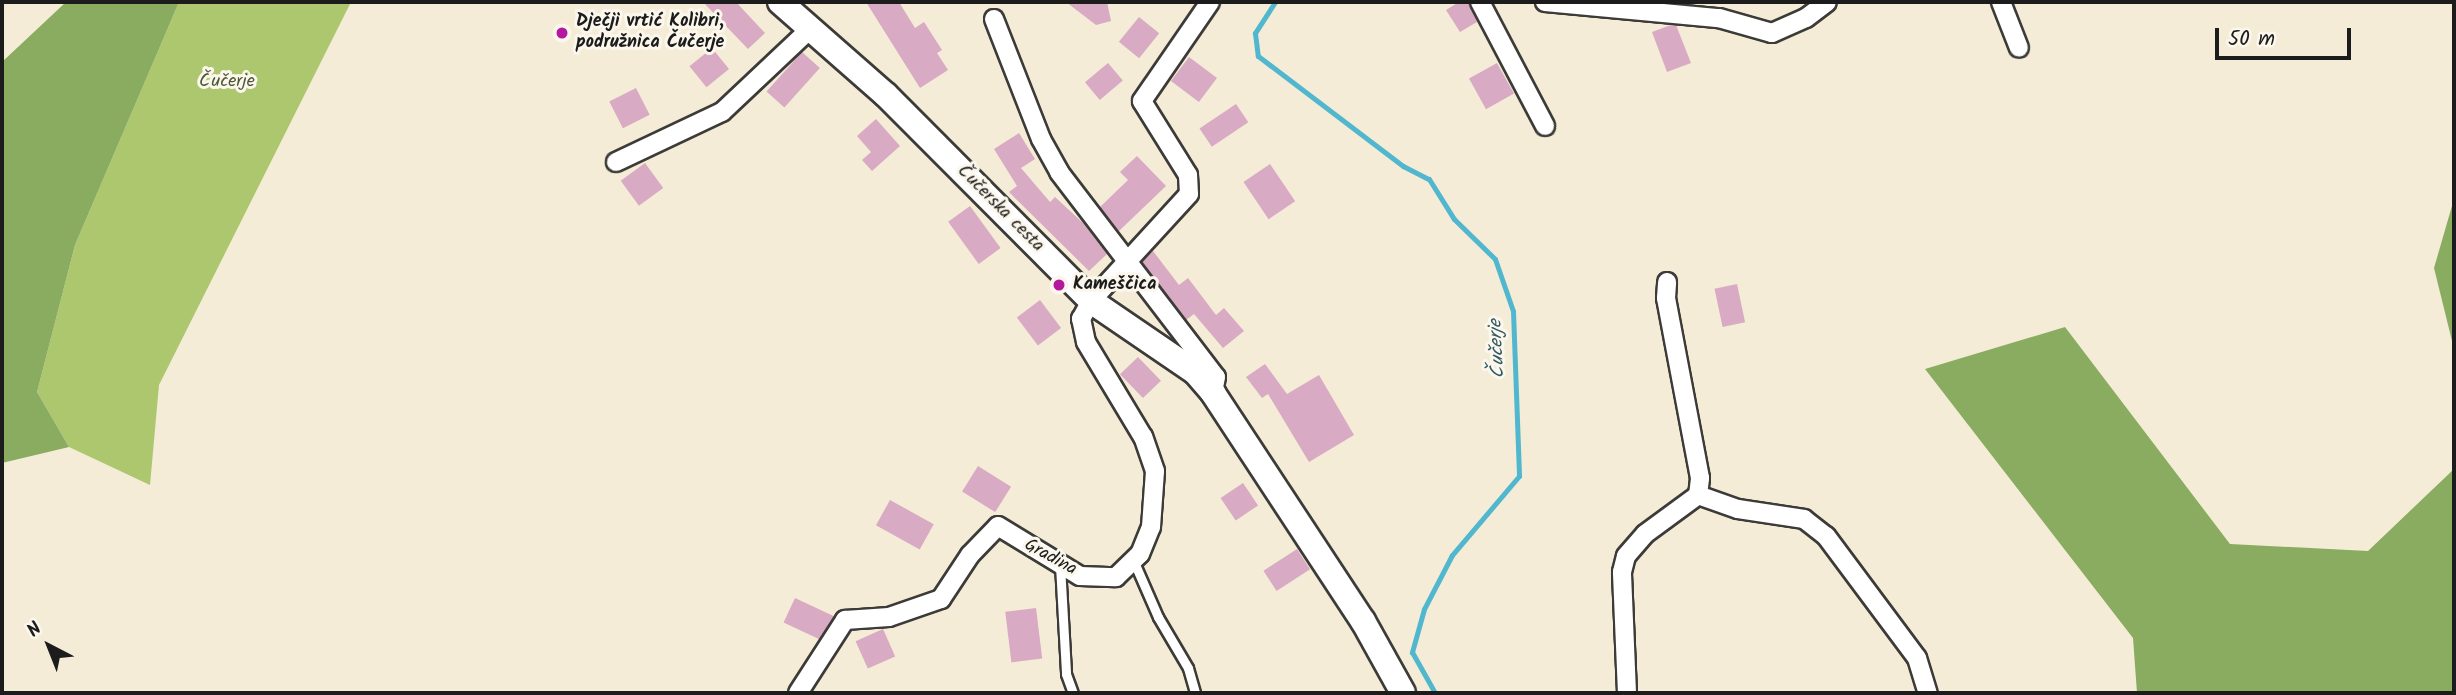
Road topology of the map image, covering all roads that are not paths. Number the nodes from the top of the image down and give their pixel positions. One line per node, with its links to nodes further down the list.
1 (780, 2): 8 (street, Čučerska cesta)
2 (1210, 2): 12 (street)
3 (1480, 2): 10 (street)
4 (1545, 2): 5 (street)
5 (1827, 2)
6 (2001, 2): 9 (street)
7 (994, 19): 12 (street)
8 (810, 29): 11 (street); 14 (street, Čučerska cesta)
9 (2019, 48)
10 (1545, 126)
11 (616, 162)
12 (1128, 263): 14 (street); 15 (street)
13 (1667, 282): 16 (street)
14 (1091, 301): 15 (street, Čučerska cesta); 17 (street)
15 (1213, 393): 22 (street, Čučerska cesta)
16 (1698, 495): 23 (street); 24 (street)
17 (1134, 562): 18 (street, Gradina); 21 (lane)
18 (1060, 565): 19 (street, Gradina); 20 (lane)
19 (798, 693)
20 (1073, 693)
21 (1195, 693)
22 (1403, 693)
23 (1627, 693)
24 (1928, 693)

